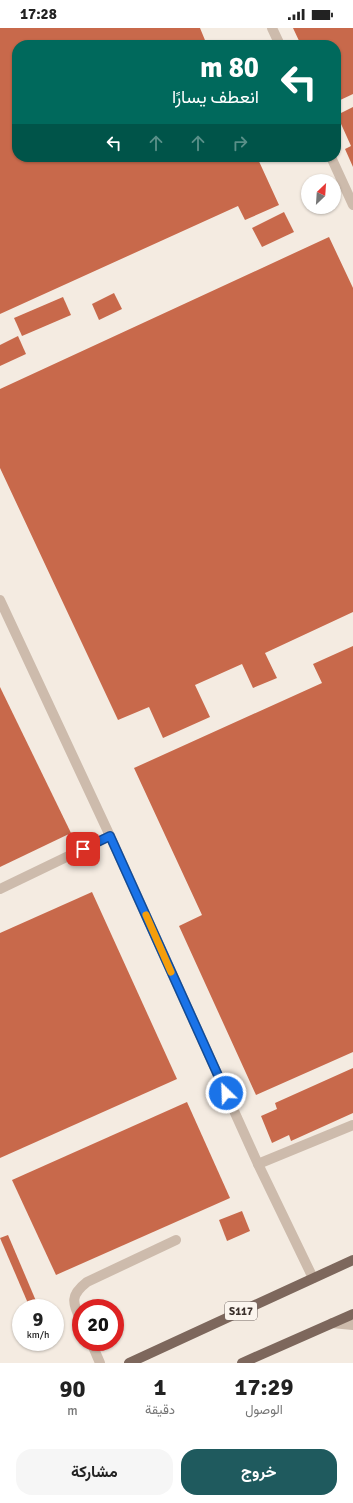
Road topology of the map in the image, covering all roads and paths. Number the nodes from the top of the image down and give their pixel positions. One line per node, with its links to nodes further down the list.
1 (272, 28): 2 (street)
2 (278, 40)
3 (333, 162): 4 (street)
4 (353, 205)
5 (0, 600): 6 (street)
6 (110, 836): 7 (street); 9 (street)
7 (0, 889)
8 (353, 1125): 9 (street)
9 (258, 1164): 12 (street)
10 (176, 1240): 13 (street)
11 (353, 1260): 12 (main road, S117)
12 (313, 1278): 19 (main road, S117)
13 (74, 1299)
14 (353, 1314): 15 (main road)
15 (332, 1323): 16 (street); 20 (main road)
16 (353, 1325)
17 (95, 1351): 18 (street)
18 (100, 1363)
19 (129, 1363)
20 (242, 1363)

